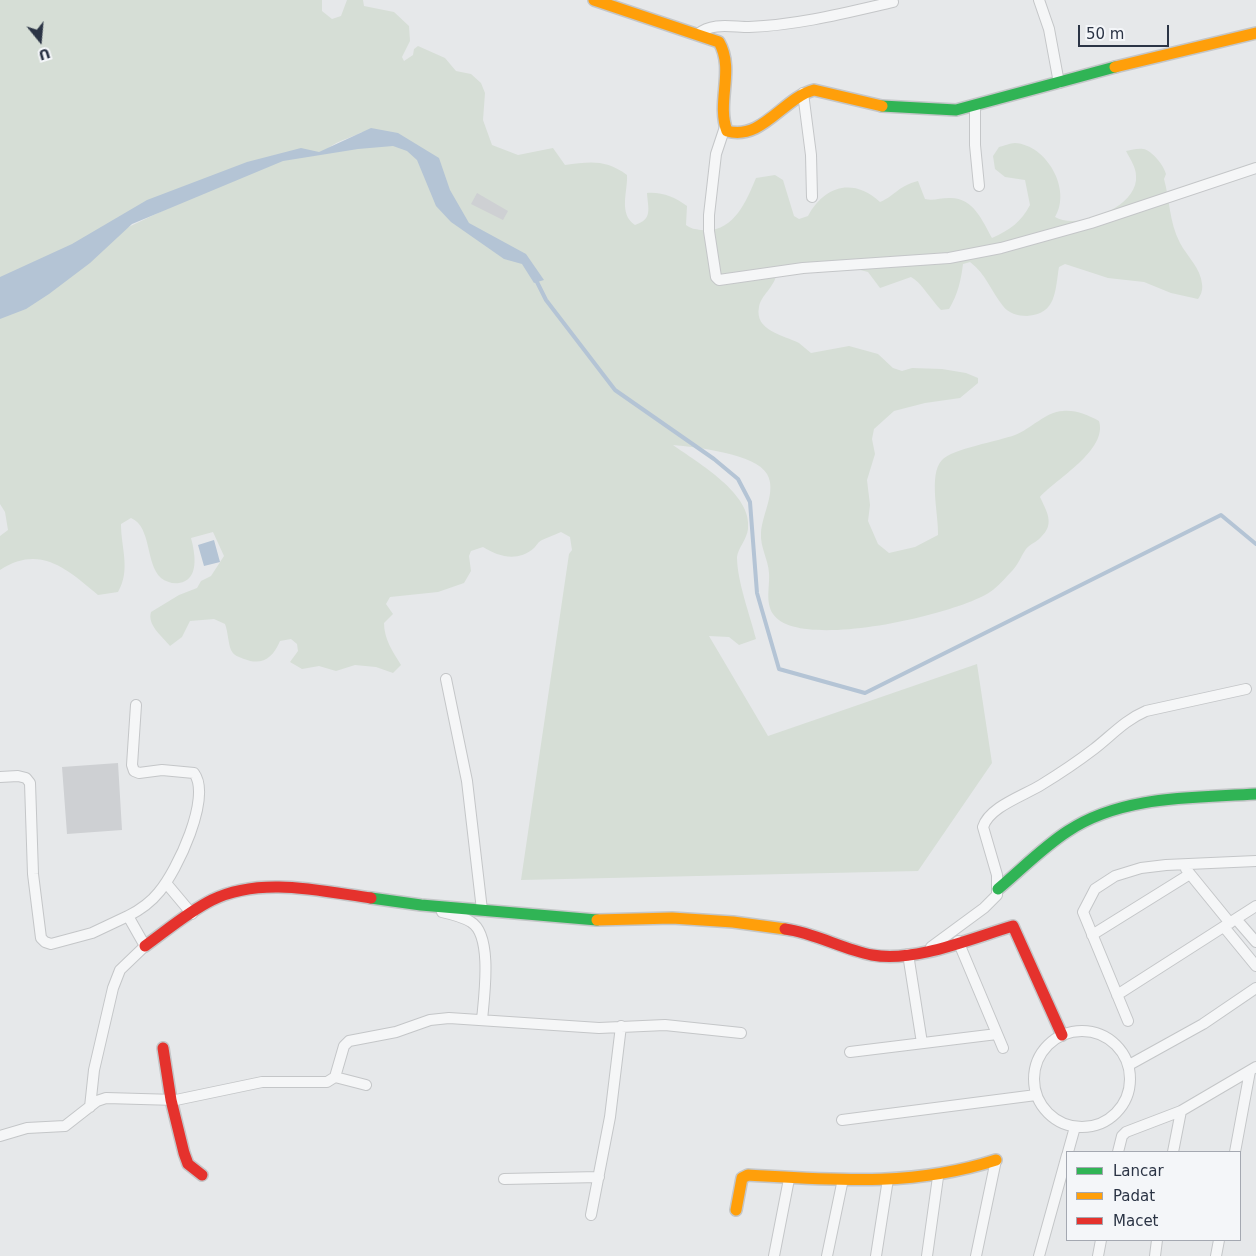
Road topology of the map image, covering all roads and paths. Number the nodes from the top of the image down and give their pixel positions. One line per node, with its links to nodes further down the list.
1 (594, 0): 5 (street)
2 (1039, 0): 6 (street)
3 (893, 2): 5 (street)
4 (1256, 33): 6 (street)
5 (698, 34): 9 (street)
6 (1059, 83): 8 (street)
7 (803, 93): 8 (street); 9 (street); 12 (street)
8 (976, 106): 11 (street)
9 (725, 127): 10 (street)
10 (1256, 168)
11 (979, 186)
12 (812, 197)
13 (446, 679): 25 (street)
14 (1246, 689): 22 (street)
15 (136, 705): 21 (street)
16 (0, 777): 27 (street)
17 (1256, 794): 22 (street)
18 (1256, 861): 19 (street)
19 (1182, 864): 20 (street); 29 (street)
20 (1190, 874): 28 (street); 29 (street)
21 (166, 883): 26 (street); 27 (street)
22 (998, 888): 33 (street)
23 (421, 905): 25 (street); 26 (street); 38 (street)
24 (1256, 906): 28 (street)
25 (482, 910): 34 (street)
26 (192, 914): 32 (street)
27 (128, 916): 32 (street)
28 (1230, 923): 31 (street); 35 (street); 37 (street)
29 (1092, 935): 37 (street)
30 (958, 941): 33 (street); 42 (street); 43 (street)
31 (1256, 942)
32 (145, 946): 54 (street)
33 (925, 952): 34 (street)
34 (908, 954): 44 (street)
35 (1256, 966)
36 (1256, 988): 48 (street)
37 (1117, 995): 39 (street)
38 (482, 1020): 40 (street); 50 (street)
39 (1128, 1021)
40 (621, 1026): 41 (street); 67 (street)
41 (741, 1033)
42 (997, 1034): 44 (street); 46 (street)
43 (1062, 1035): 48 (street); 52 (street)
44 (922, 1043): 47 (street)
45 (163, 1048): 53 (street)
46 (1003, 1048)
47 (850, 1052)
48 (1129, 1065): 57 (street)
49 (1253, 1069): 55 (street); 62 (street)
50 (335, 1077): 51 (street); 53 (street)
51 (366, 1085)
52 (1036, 1095): 56 (street); 57 (street)
53 (171, 1100): 54 (street); 65 (street)
54 (90, 1107): 58 (street)
55 (1181, 1111): 60 (street); 61 (street)
56 (842, 1120)
57 (1075, 1127): 59 (street)
58 (0, 1136)
59 (1069, 1151)
60 (1118, 1151)
61 (1174, 1151)
62 (1235, 1151)
63 (996, 1160): 66 (street); 81 (street)
64 (1066, 1161): 82 (street)
65 (202, 1175)
66 (938, 1176): 71 (street); 80 (street)
67 (599, 1177): 68 (street); 73 (street)
68 (504, 1178)
69 (789, 1179): 70 (street); 72 (street); 77 (street)
70 (843, 1179): 71 (street); 78 (street)
71 (888, 1179): 79 (street)
72 (736, 1210)
73 (591, 1215)
74 (1101, 1241): 83 (street)
75 (1158, 1241): 84 (street)
76 (1219, 1241): 85 (street)
77 (774, 1256)
78 (827, 1256)
79 (876, 1256)
80 (928, 1256)
81 (976, 1256)
82 (1040, 1256)
83 (1098, 1256)
84 (1154, 1256)
85 (1216, 1256)

